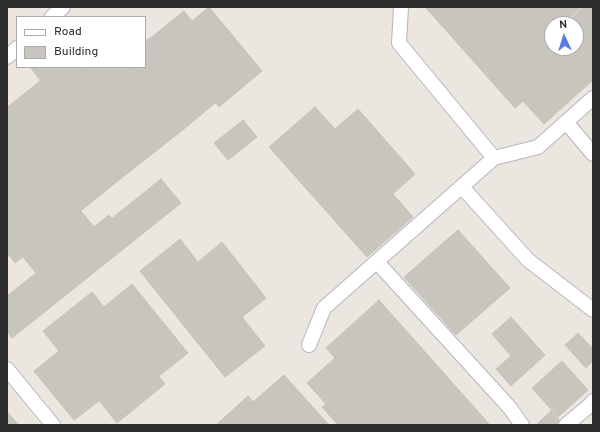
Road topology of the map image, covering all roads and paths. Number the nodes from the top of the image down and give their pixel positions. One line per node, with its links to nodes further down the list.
1 (63, 7): 3 (street)
2 (401, 7): 9 (street)
3 (53, 16)
4 (16, 49): 5 (street)
5 (7, 57)
6 (593, 98): 7 (street)
7 (566, 122): 8 (street); 9 (street)
8 (593, 154)
9 (494, 158): 10 (street)
10 (462, 187): 11 (street); 12 (street)
11 (377, 262): 13 (street); 17 (street)
12 (593, 310)
13 (309, 345)
14 (7, 369): 16 (street)
15 (593, 401): 18 (street)
16 (53, 425)
17 (522, 425)
18 (566, 425)

